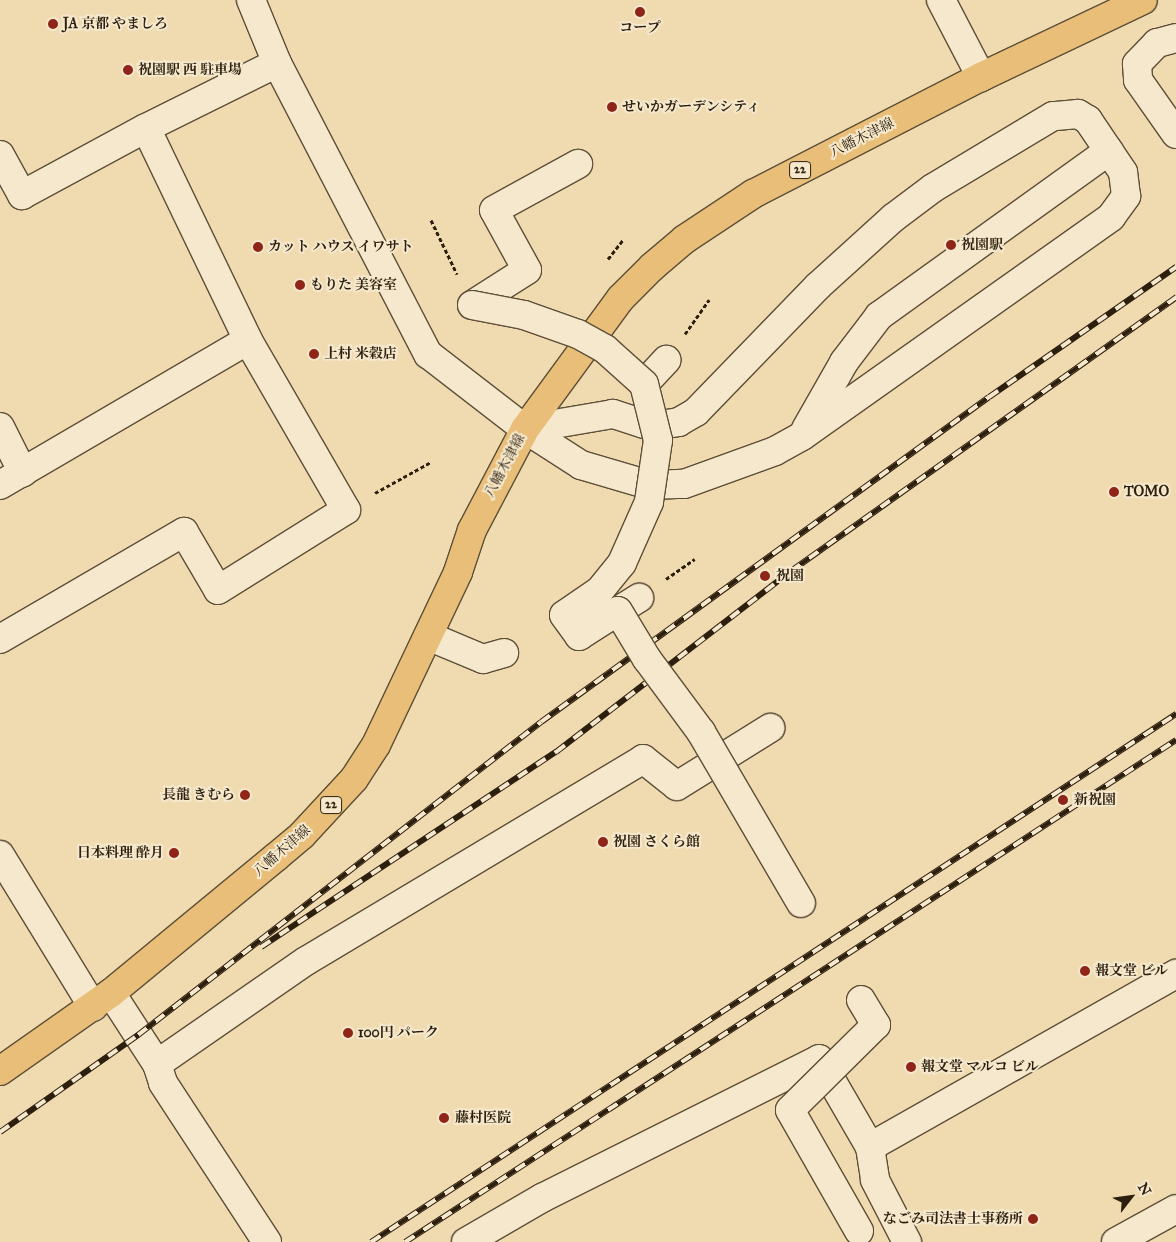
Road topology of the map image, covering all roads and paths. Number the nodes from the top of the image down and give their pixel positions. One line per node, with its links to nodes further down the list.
1 (251, 0): 5 (street)
2 (941, 0): 6 (street)
3 (1143, 0): 6 (main road, 八幡木津線 / 22)
4 (1176, 38): 8 (street)
5 (277, 63): 7 (street); 19 (street)
6 (981, 76): 19 (main road, 八幡木津線 / 22)
7 (146, 128): 10 (street); 15 (street)
8 (1176, 134)
9 (1109, 151): 19 (street); 20 (street); 20 (street)
10 (0, 155)
11 (578, 164): 14 (street)
12 (432, 220): 14 (path)
13 (709, 300): 16 (path)
14 (472, 305): 17 (street, bridge)
15 (248, 340): 22 (street); 23 (street)
16 (666, 360): 17 (street)
17 (644, 384): 29 (street, bridge)
18 (0, 427): 22 (street)
19 (525, 429): 20 (street); 24 (main road, 八幡木津線 / 22)
20 (802, 436)
21 (431, 462): 23 (path)
22 (11, 479)
23 (346, 510): 25 (street)
24 (428, 636): 26 (street); 31 (main road, 八幡木津線 / 22)
25 (0, 639)
26 (504, 653)
27 (770, 728): 33 (street)
28 (0, 855): 31 (street)
29 (801, 902)
30 (1176, 974): 35 (street)
31 (102, 1000): 33 (street); 34 (main road, 八幡木津線 / 22)
32 (862, 1000): 37 (street, bridge)
33 (156, 1064): 38 (street)
34 (0, 1071)
35 (866, 1141): 39 (street); 40 (street)
36 (1176, 1208): 41 (street)
37 (858, 1231)
38 (267, 1242)
39 (466, 1242)
40 (907, 1242)
41 (1116, 1242)

